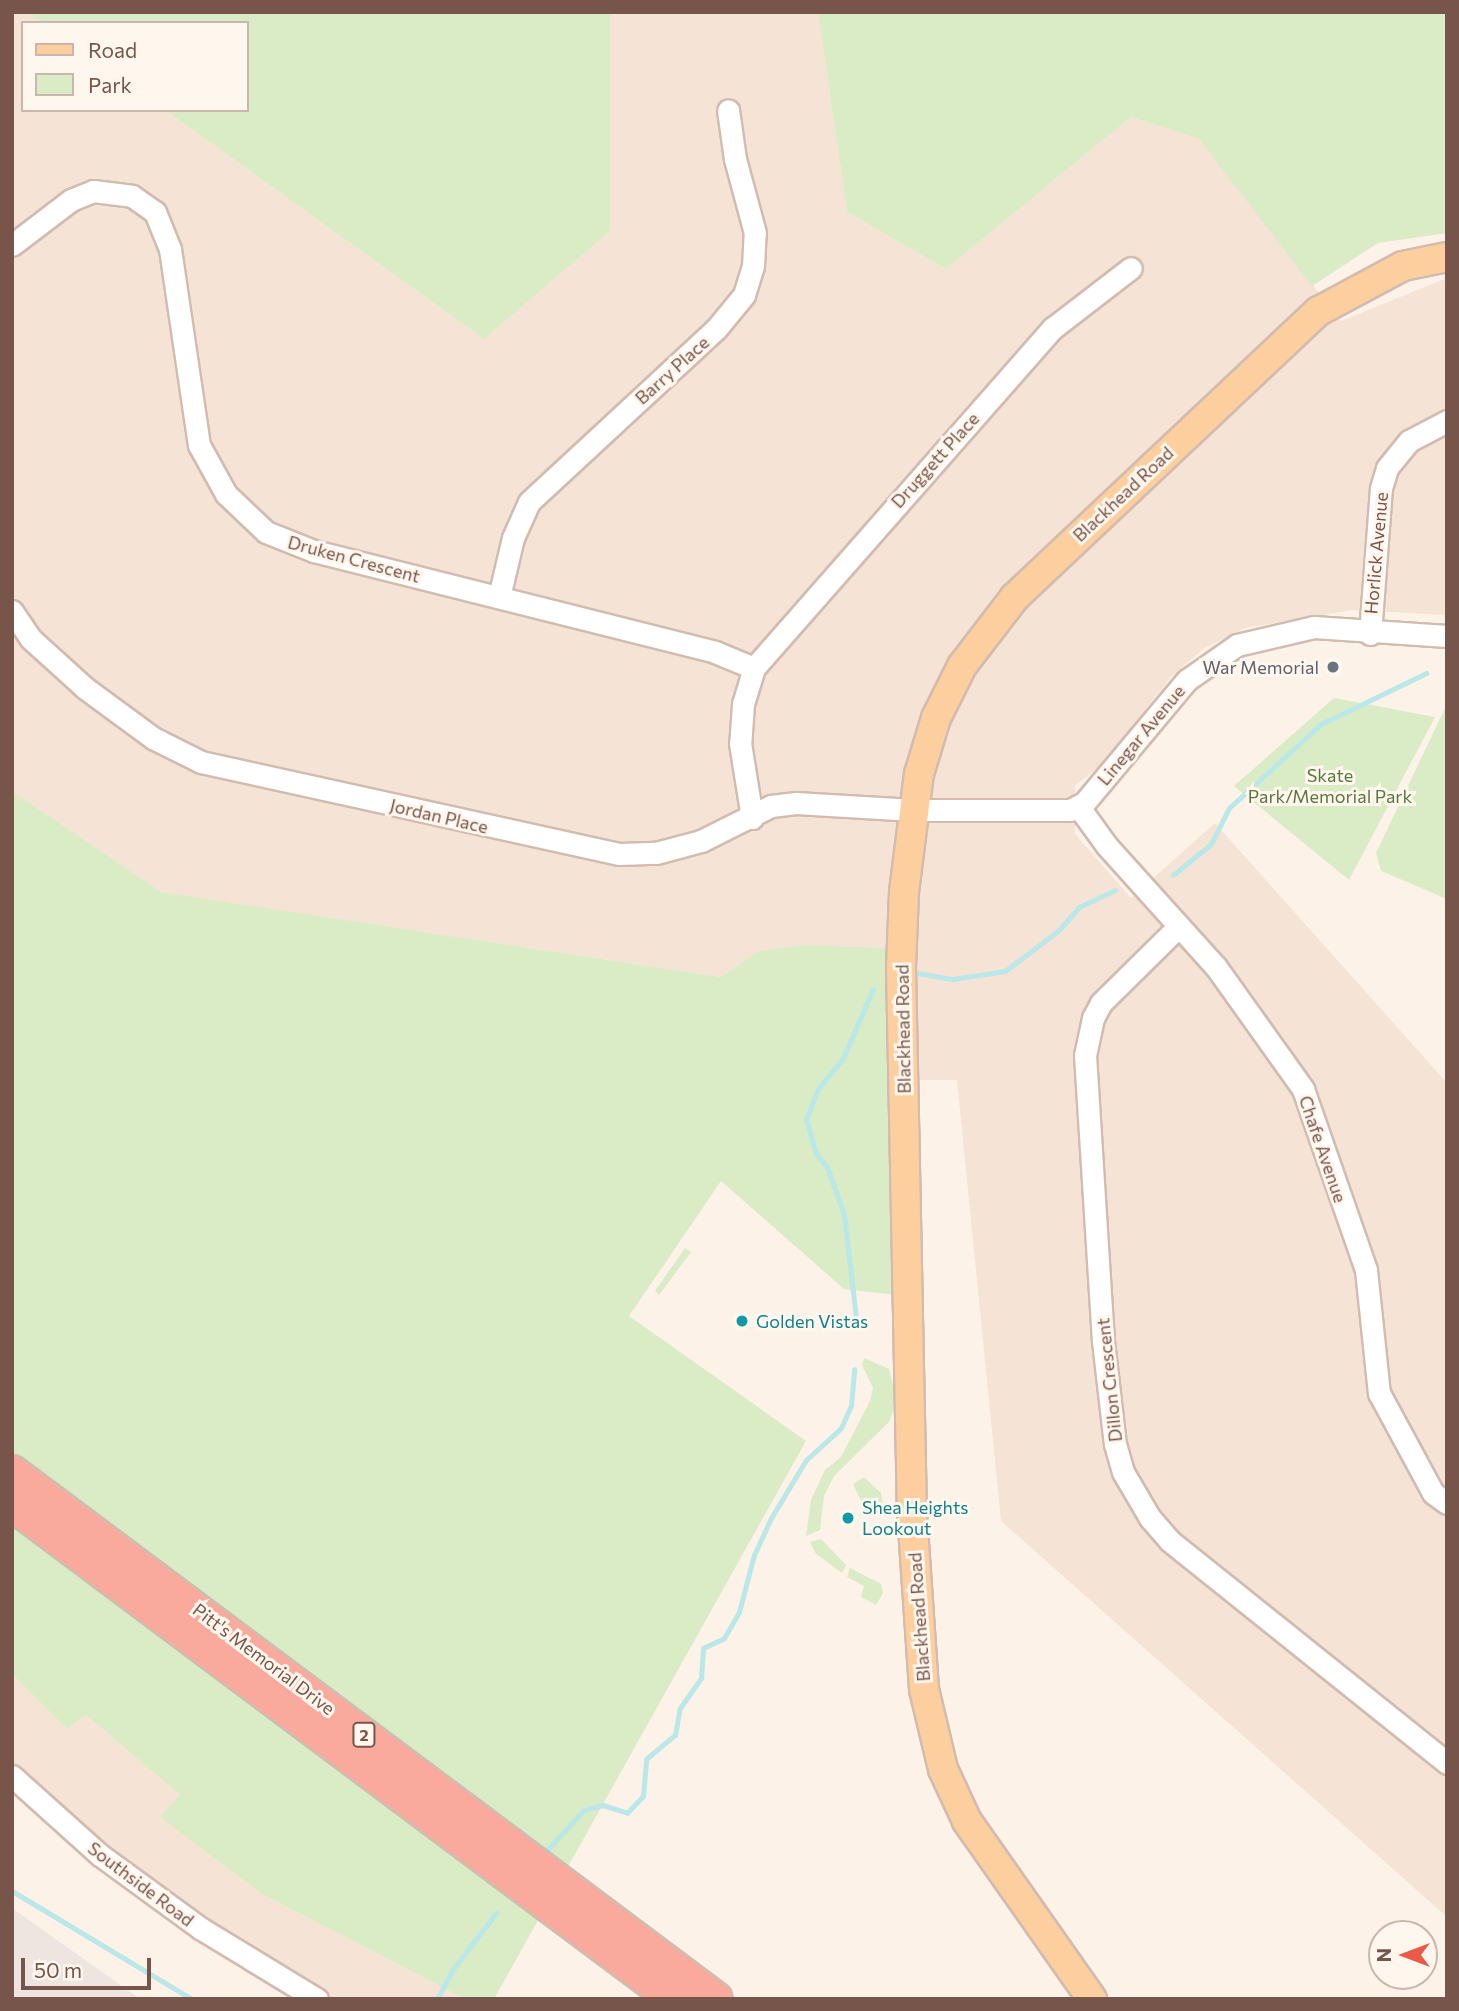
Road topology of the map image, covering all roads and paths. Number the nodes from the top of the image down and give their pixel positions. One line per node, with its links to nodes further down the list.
1 (728, 110): 6 (street, Barry Place)
2 (12, 245): 6 (street, Druken Crescent)
3 (1447, 257): 12 (main road, Blackhead Road)
4 (1131, 268): 10 (street, Druggett Place)
5 (1447, 421): 8 (street, Horlick Avenue)
6 (499, 597): 10 (street, Druken Crescent)
7 (12, 611): 13 (street, Jordan Place)
8 (1370, 634): 9 (street, Linegar Avenue); 11 (street, Linegar Avenue)
9 (1447, 636)
10 (754, 668): 13 (street)
11 (1078, 806): 12 (street); 14 (street, Chafe Avenue)
12 (914, 810): 13 (street, Jordan Place); 23 (main road, Blackhead Road)
13 (752, 817)
14 (1179, 926): 16 (street, Chafe Avenue); 18 (street, Dillon Crescent)
15 (12, 1472): 22 (highway, Pitt's Memorial Drive / 2)
16 (1447, 1503)
17 (12, 1504): 21 (highway, Pitt's Memorial Drive / 2)
18 (1447, 1763)
19 (12, 1776): 20 (street, Southside Road)
20 (317, 1999)
21 (674, 1999)
22 (716, 1999)
23 (1092, 1999)

